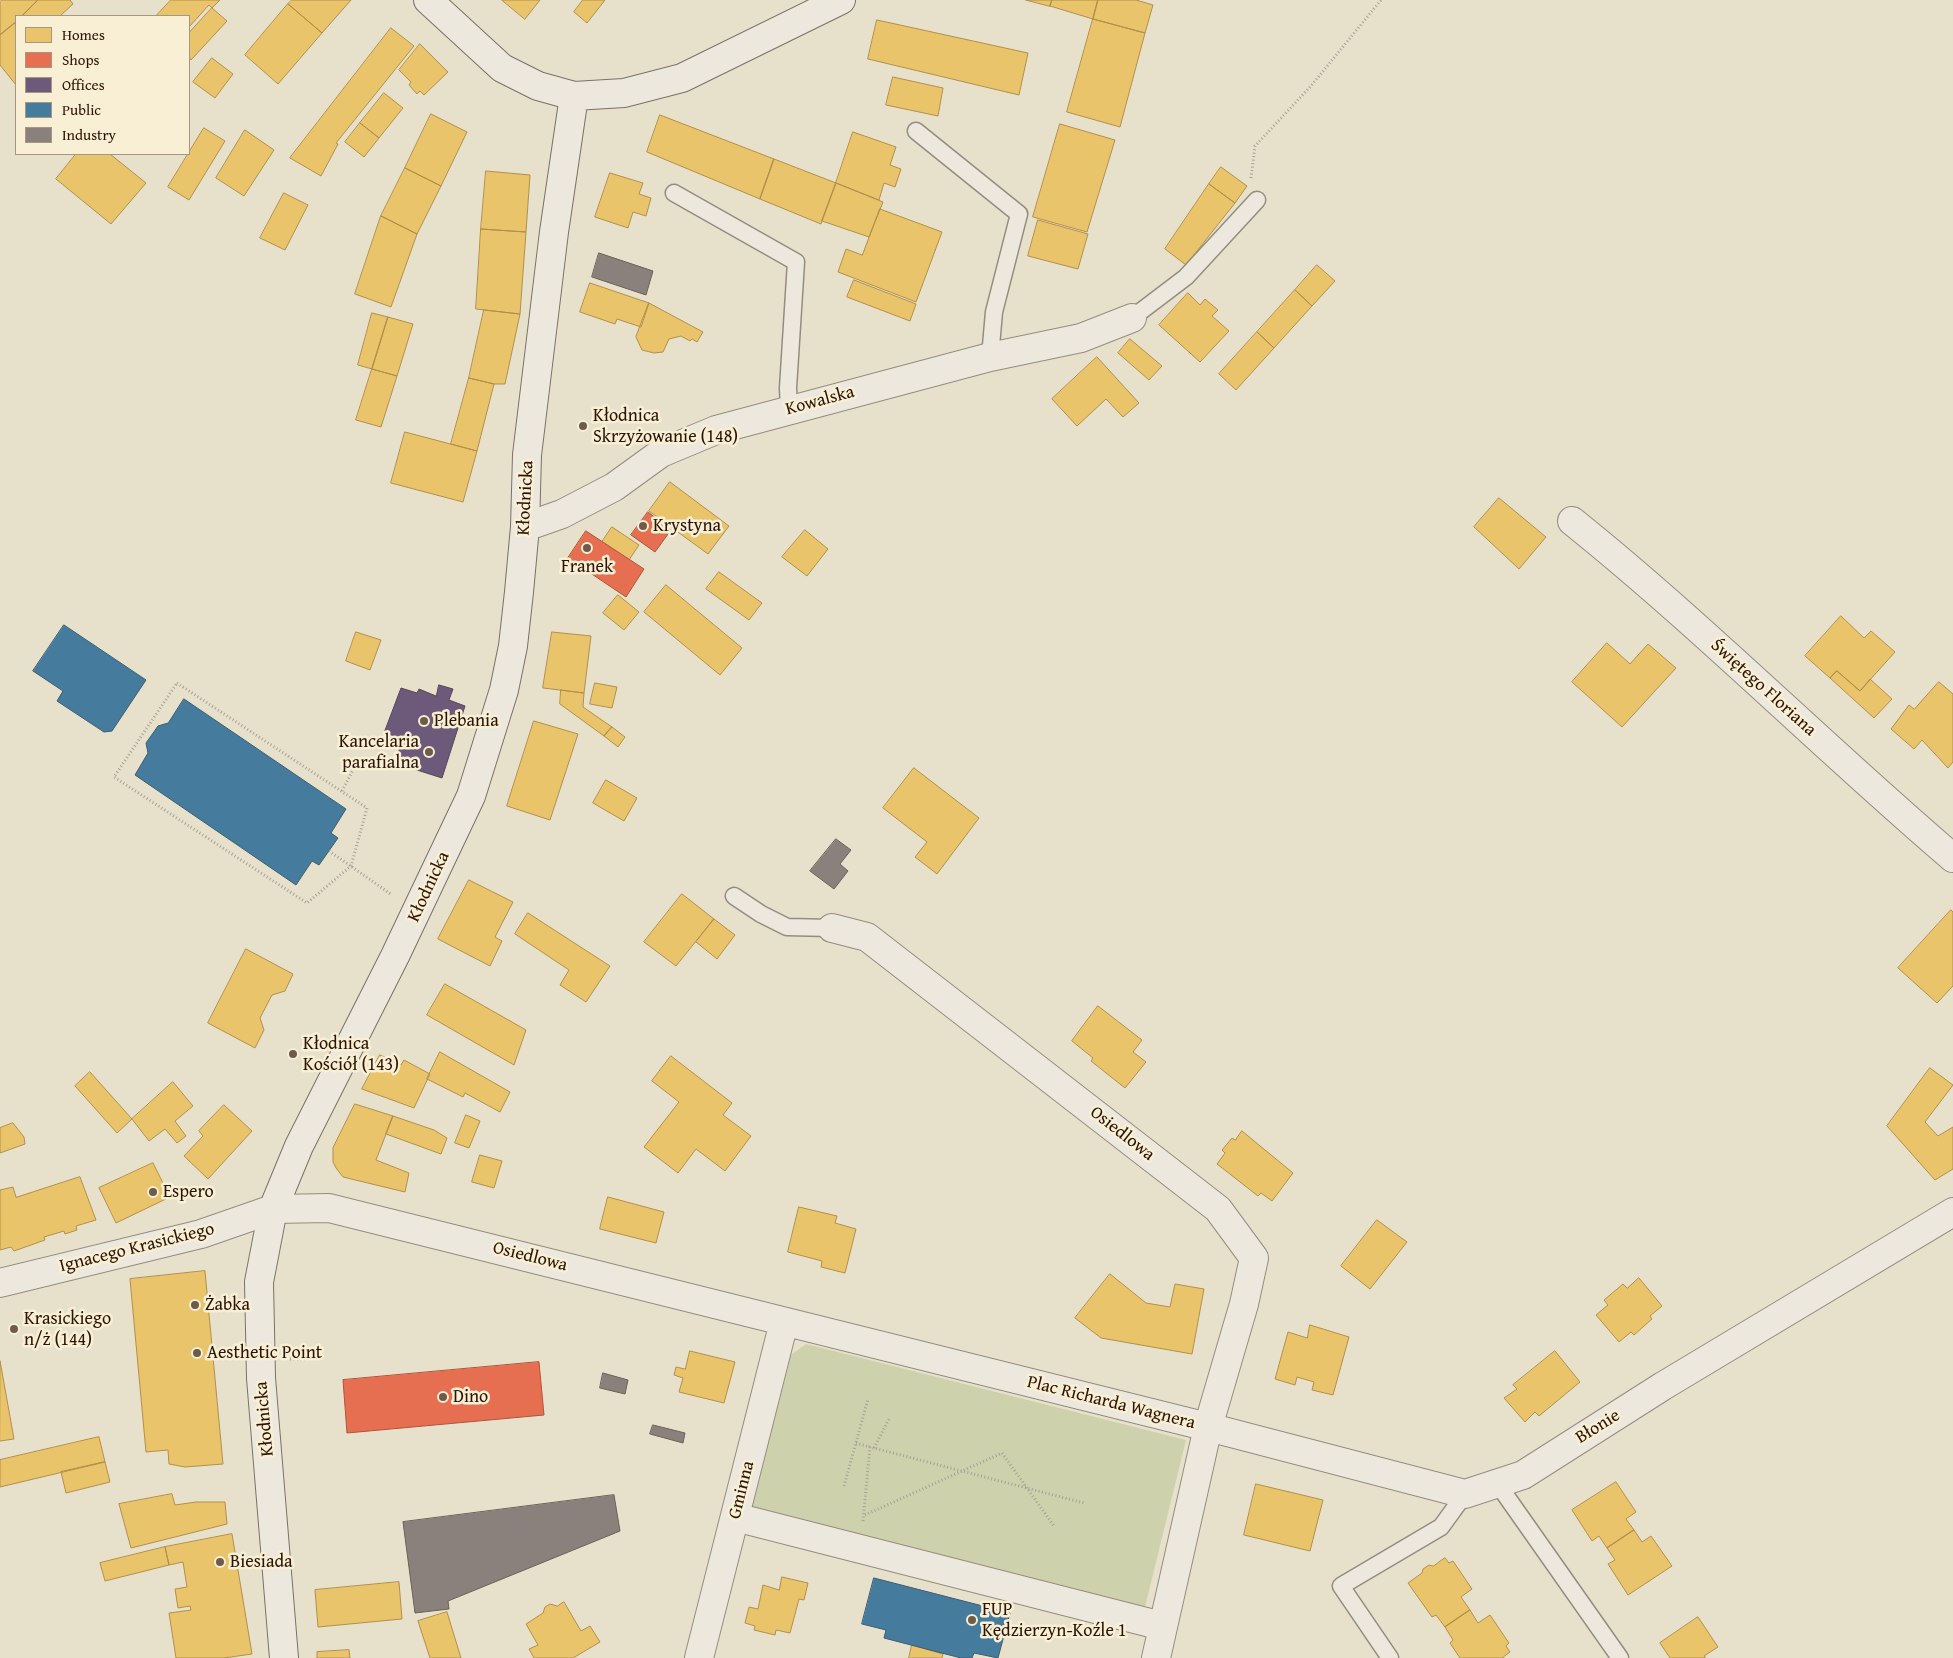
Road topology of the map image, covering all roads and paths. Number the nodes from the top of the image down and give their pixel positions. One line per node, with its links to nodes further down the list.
1 (428, 0): 4 (street)
2 (841, 0): 4 (street)
3 (1381, 0): 7 (path)
4 (574, 96): 12 (street, Kłodnicka)
5 (916, 131): 9 (lane)
6 (674, 193): 10 (lane)
7 (1257, 200): 8 (lane)
8 (1132, 318): 9 (street, Kowalska)
9 (990, 357): 10 (street, Kowalska)
10 (789, 409): 12 (street, Kowalska)
11 (1572, 521): 16 (street, Świętego Floriana)
12 (525, 527): 21 (street, Kłodnicka)
13 (354, 770): 14 (path)
14 (342, 791): 17 (path); 17 (path)
15 (329, 851): 17 (path)
16 (1953, 858)
17 (351, 866): 19 (path)
18 (734, 896): 20 (lane)
19 (399, 900)
20 (832, 928): 27 (street, Osiedlowa)
21 (273, 1209): 23 (street, Ignacego Krasickiego); 24 (street, Osiedlowa); 43 (street, Kłodnicka)
22 (1953, 1212): 33 (street, Błonie)
23 (0, 1283)
24 (784, 1322): 27 (street, Plac Richarda Wagnera); 39 (street, Gminna)
25 (868, 1399): 28 (path)
26 (889, 1419): 29 (path)
27 (1208, 1428): 36 (street); 42 (street, Plac Richarda Wagnera)
28 (856, 1443): 29 (path); 34 (path)
29 (872, 1448): 32 (path); 38 (path)
30 (1003, 1448): 31 (path)
31 (1002, 1453): 32 (path); 35 (path)
32 (961, 1471): 35 (path); 38 (path)
33 (1497, 1483): 36 (street, Błonie); 47 (lane)
34 (844, 1486)
35 (1028, 1488): 37 (path); 40 (path)
36 (1465, 1494): 46 (lane)
37 (1084, 1503)
38 (865, 1515): 41 (path)
39 (735, 1517): 41 (street); 44 (street, Gminna)
40 (1054, 1526)
41 (856, 1548): 42 (street)
42 (1162, 1626): 45 (street, Plac Richarda Wagnera)
43 (284, 1658)
44 (699, 1658)
45 (1156, 1658)
46 (1390, 1658)
47 (1620, 1658)

